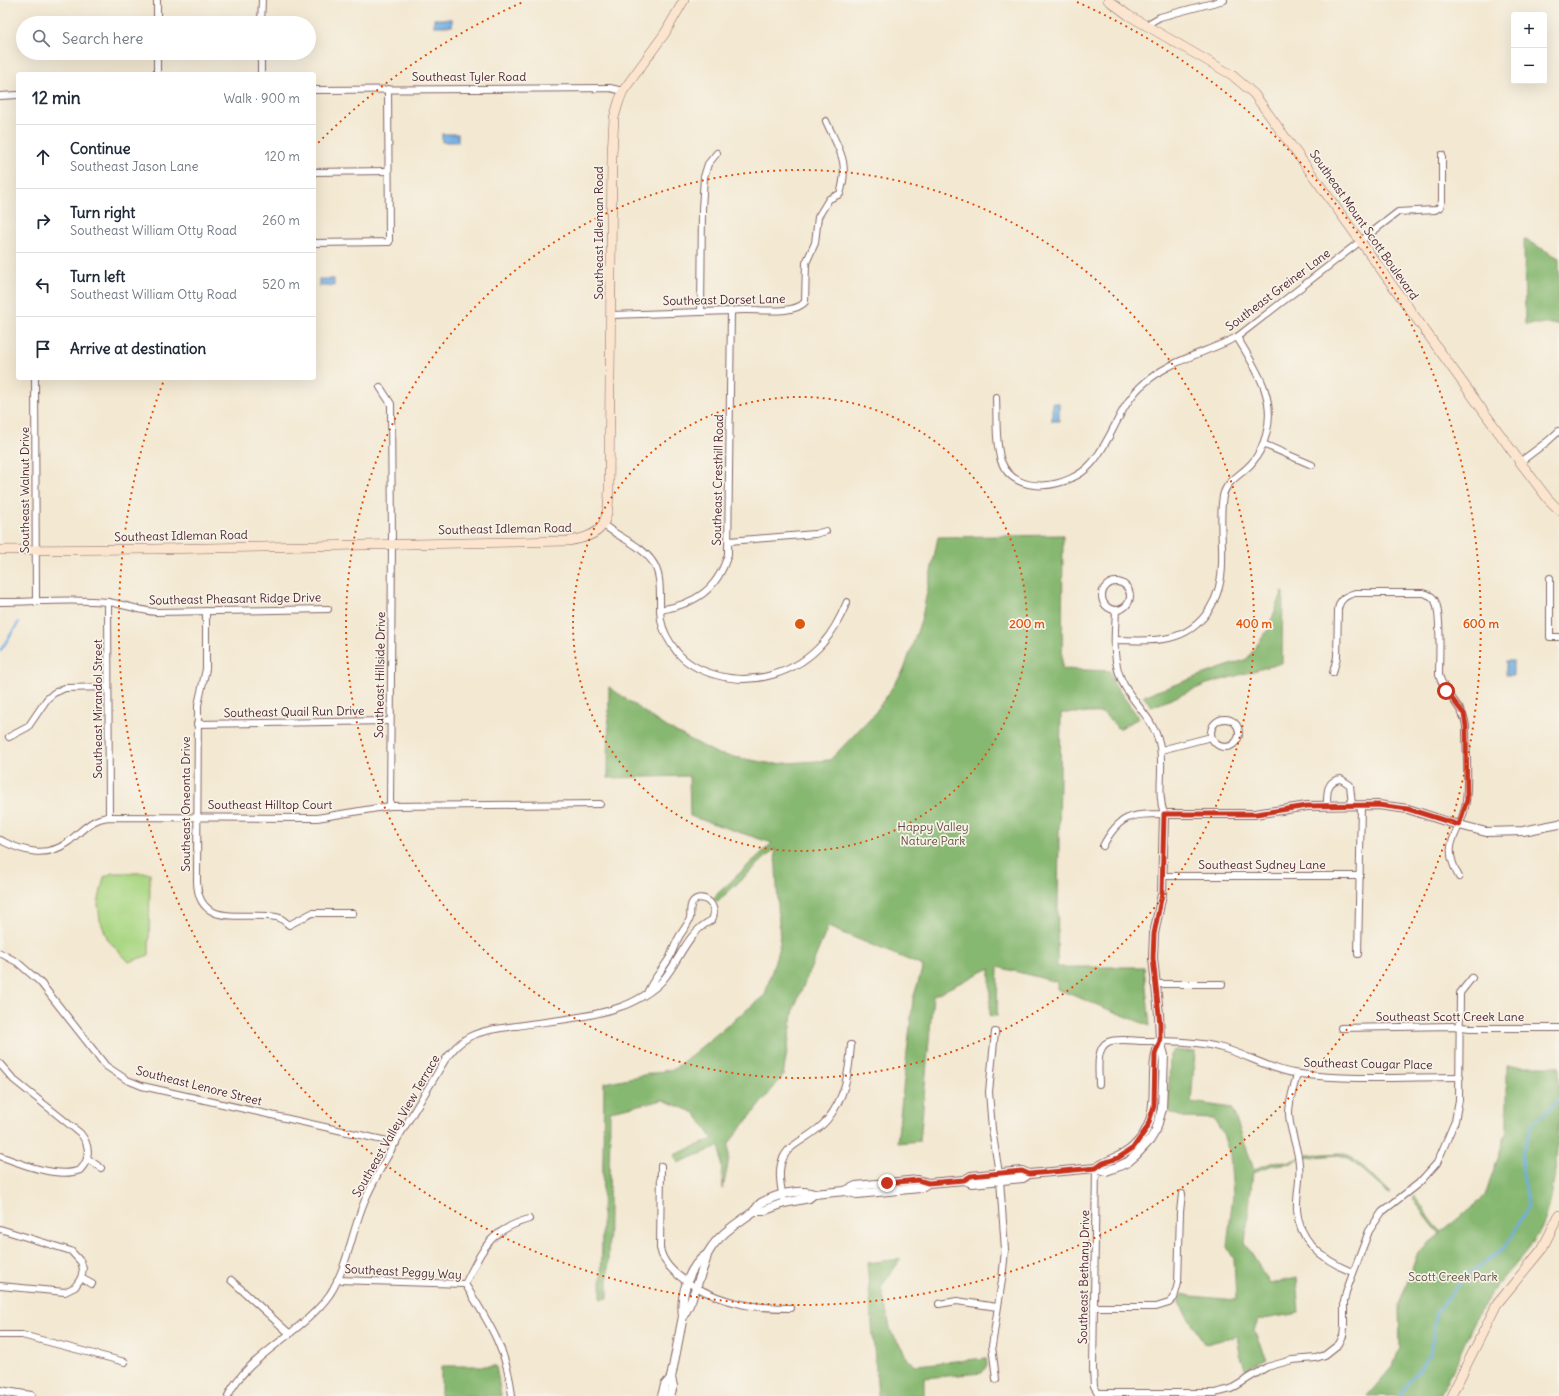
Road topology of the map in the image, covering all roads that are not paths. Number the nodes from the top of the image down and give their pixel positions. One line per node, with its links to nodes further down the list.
1 (157, 0): 6 (street)
2 (262, 0): 7 (street)
3 (684, 0): 15 (main road, Southeast Idleman Road)
4 (1108, 0): 8 (main road, Southeast Mount Scott Boulevard)
5 (1224, 0): 8 (street)
6 (157, 16)
7 (262, 16)
8 (1146, 25): 23 (main road, Southeast Mount Scott Boulevard)
9 (157, 60): 11 (street)
10 (261, 60): 12 (street)
11 (157, 72)
12 (261, 72)
13 (388, 89): 14 (street, Southeast Tyler Road); 15 (street, Southeast Tyler Road); 21 (street)
14 (316, 90)
15 (624, 91): 27 (main road, Southeast Idleman Road)
16 (16, 95): 17 (street)
17 (0, 96)
18 (826, 121): 26 (street, Southeast Dorset Lane)
19 (717, 153): 25 (street)
20 (1442, 155): 23 (street, Southeast Greiner Lane)
21 (388, 171): 22 (street); 24 (street)
22 (316, 172)
23 (1360, 240): 28 (street, Southeast Greiner Lane); 34 (main road, Southeast Mount Scott Boulevard)
24 (316, 243)
25 (701, 311): 26 (street, Southeast Dorset Lane); 27 (street, Southeast Dorset Lane)
26 (731, 311): 39 (street, Southeast Cresthill Road)
27 (611, 314): 37 (main road, Southeast Idleman Road)
28 (1237, 337): 31 (street, Southeast Greiner Lane); 33 (street)
29 (35, 380): 41 (street, Southeast Walnut Drive)
30 (380, 387): 40 (street, Southeast Hillside Drive)
31 (996, 397)
32 (1559, 431): 34 (street)
33 (1263, 444): 35 (street); 53 (street)
34 (1520, 462): 36 (main road, Southeast Mount Scott Boulevard)
35 (1312, 466)
36 (1559, 510)
37 (604, 525): 40 (main road, Southeast Idleman Road); 49 (street)
38 (826, 531): 39 (street)
39 (729, 541): 49 (street, Southeast Cresthill Road)
40 (392, 543): 41 (main road, Southeast Idleman Road); 56 (street, Southeast Hillside Drive)
41 (36, 549): 42 (main road, Southeast Idleman Road); 45 (street, Southeast Walnut Drive)
42 (0, 550)
43 (1550, 578): 52 (street)
44 (0, 602): 45 (street, Southeast Pheasant Ridge Drive)
45 (36, 602): 46 (street, Southeast Pheasant Ridge Drive)
46 (108, 602): 51 (street, Southeast Pheasant Ridge Drive); 55 (street, Southeast Mirandol Street)
47 (847, 602): 49 (street)
48 (328, 609): 51 (street, Southeast Pheasant Ridge Drive)
49 (660, 610)
50 (1116, 610): 50 (street); 53 (street)
51 (206, 611): 57 (street, Southeast Oneonta Drive)
52 (1559, 637)
53 (1115, 640): 60 (street)
54 (1333, 673): 70 (street)
55 (108, 687): 58 (street); 67 (street, Southeast Mirandol Street)
56 (390, 721): 57 (street, Southeast Quail Run Drive); 65 (street, Southeast Hillside Drive)
57 (197, 724): 68 (street, Southeast Oneonta Drive)
58 (9, 737)
59 (1210, 737): 59 (street); 60 (street)
60 (1161, 750): 66 (street)
61 (600, 804): 65 (street, Southeast Hilltop Court)
62 (1326, 805): 63 (street); 63 (street); 66 (street)
63 (1352, 805): 64 (street)
64 (1362, 805): 70 (street); 74 (street)
65 (390, 806): 68 (street, Southeast Hilltop Court)
66 (1164, 814): 72 (street); 73 (street)
67 (109, 817): 68 (street, Southeast Hilltop Court); 71 (street, Southeast Hilltop Court)
68 (197, 817): 76 (street, Southeast Oneonta Drive)
69 (1559, 824): 70 (street)
70 (1459, 825): 75 (street)
71 (0, 840)
72 (1103, 846)
73 (1163, 876): 74 (street, Southeast Sydney Lane); 80 (street)
74 (1360, 876): 78 (street)
75 (1459, 877)
76 (353, 913)
77 (0, 953): 93 (street, Southeast Lenore Street)
78 (1358, 954)
79 (1472, 978): 83 (street)
80 (1154, 984): 81 (street); 87 (street)
81 (1222, 984)
82 (648, 991): 82 (street, Southeast Valley View Terrace); 93 (street, Southeast Valley View Terrace)
83 (1460, 1027): 84 (street, Southeast Scott Creek Lane); 85 (street, Southeast Scott Creek Lane); 91 (street)
84 (1341, 1028)
85 (1559, 1028)
86 (995, 1032): 99 (street)
87 (1160, 1041): 90 (street, Southeast Cougar Place); 92 (street, Southeast Cougar Place); 98 (street)
88 (851, 1046): 101 (street)
89 (0, 1064): 95 (street)
90 (1298, 1074): 91 (street, Southeast Cougar Place); 105 (street)
91 (1460, 1077): 105 (street)
92 (1099, 1084)
93 (396, 1143): 108 (street, Southeast Valley View Terrace)
94 (0, 1156): 95 (street)
95 (88, 1159): 97 (street)
96 (661, 1166): 111 (street)
97 (101, 1168)
98 (1096, 1168): 99 (street); 114 (street, Southeast Bethany Drive)
99 (999, 1177): 101 (street); 116 (street)
100 (1182, 1194): 114 (street)
101 (783, 1199): 111 (street)
102 (1559, 1215): 129 (main road)
103 (529, 1219): 110 (street)
104 (0, 1229): 106 (street)
105 (1352, 1272): 123 (street)
106 (81, 1278): 109 (street); 112 (street)
107 (231, 1280): 117 (street)
108 (337, 1280): 110 (street, Southeast Peggy Way); 117 (street, Southeast Valley View Terrace)
109 (92, 1284)
110 (465, 1284): 126 (street, Southeast Peggy Way)
111 (692, 1284): 115 (street); 120 (street)
112 (0, 1286)
113 (939, 1304): 116 (street)
114 (1095, 1307): 123 (street, Southeast Bethany Drive)
115 (790, 1308)
116 (997, 1308): 121 (street)
117 (290, 1334): 125 (street, Southeast Valley View Terrace)
118 (0, 1335): 119 (street)
119 (125, 1362)
120 (671, 1378): 127 (street); 128 (street)
121 (996, 1379)
122 (0, 1391): 124 (street)
123 (1215, 1395)
124 (31, 1396)
125 (228, 1396)
126 (512, 1396)
127 (662, 1396)
128 (670, 1396)
129 (1451, 1396)

